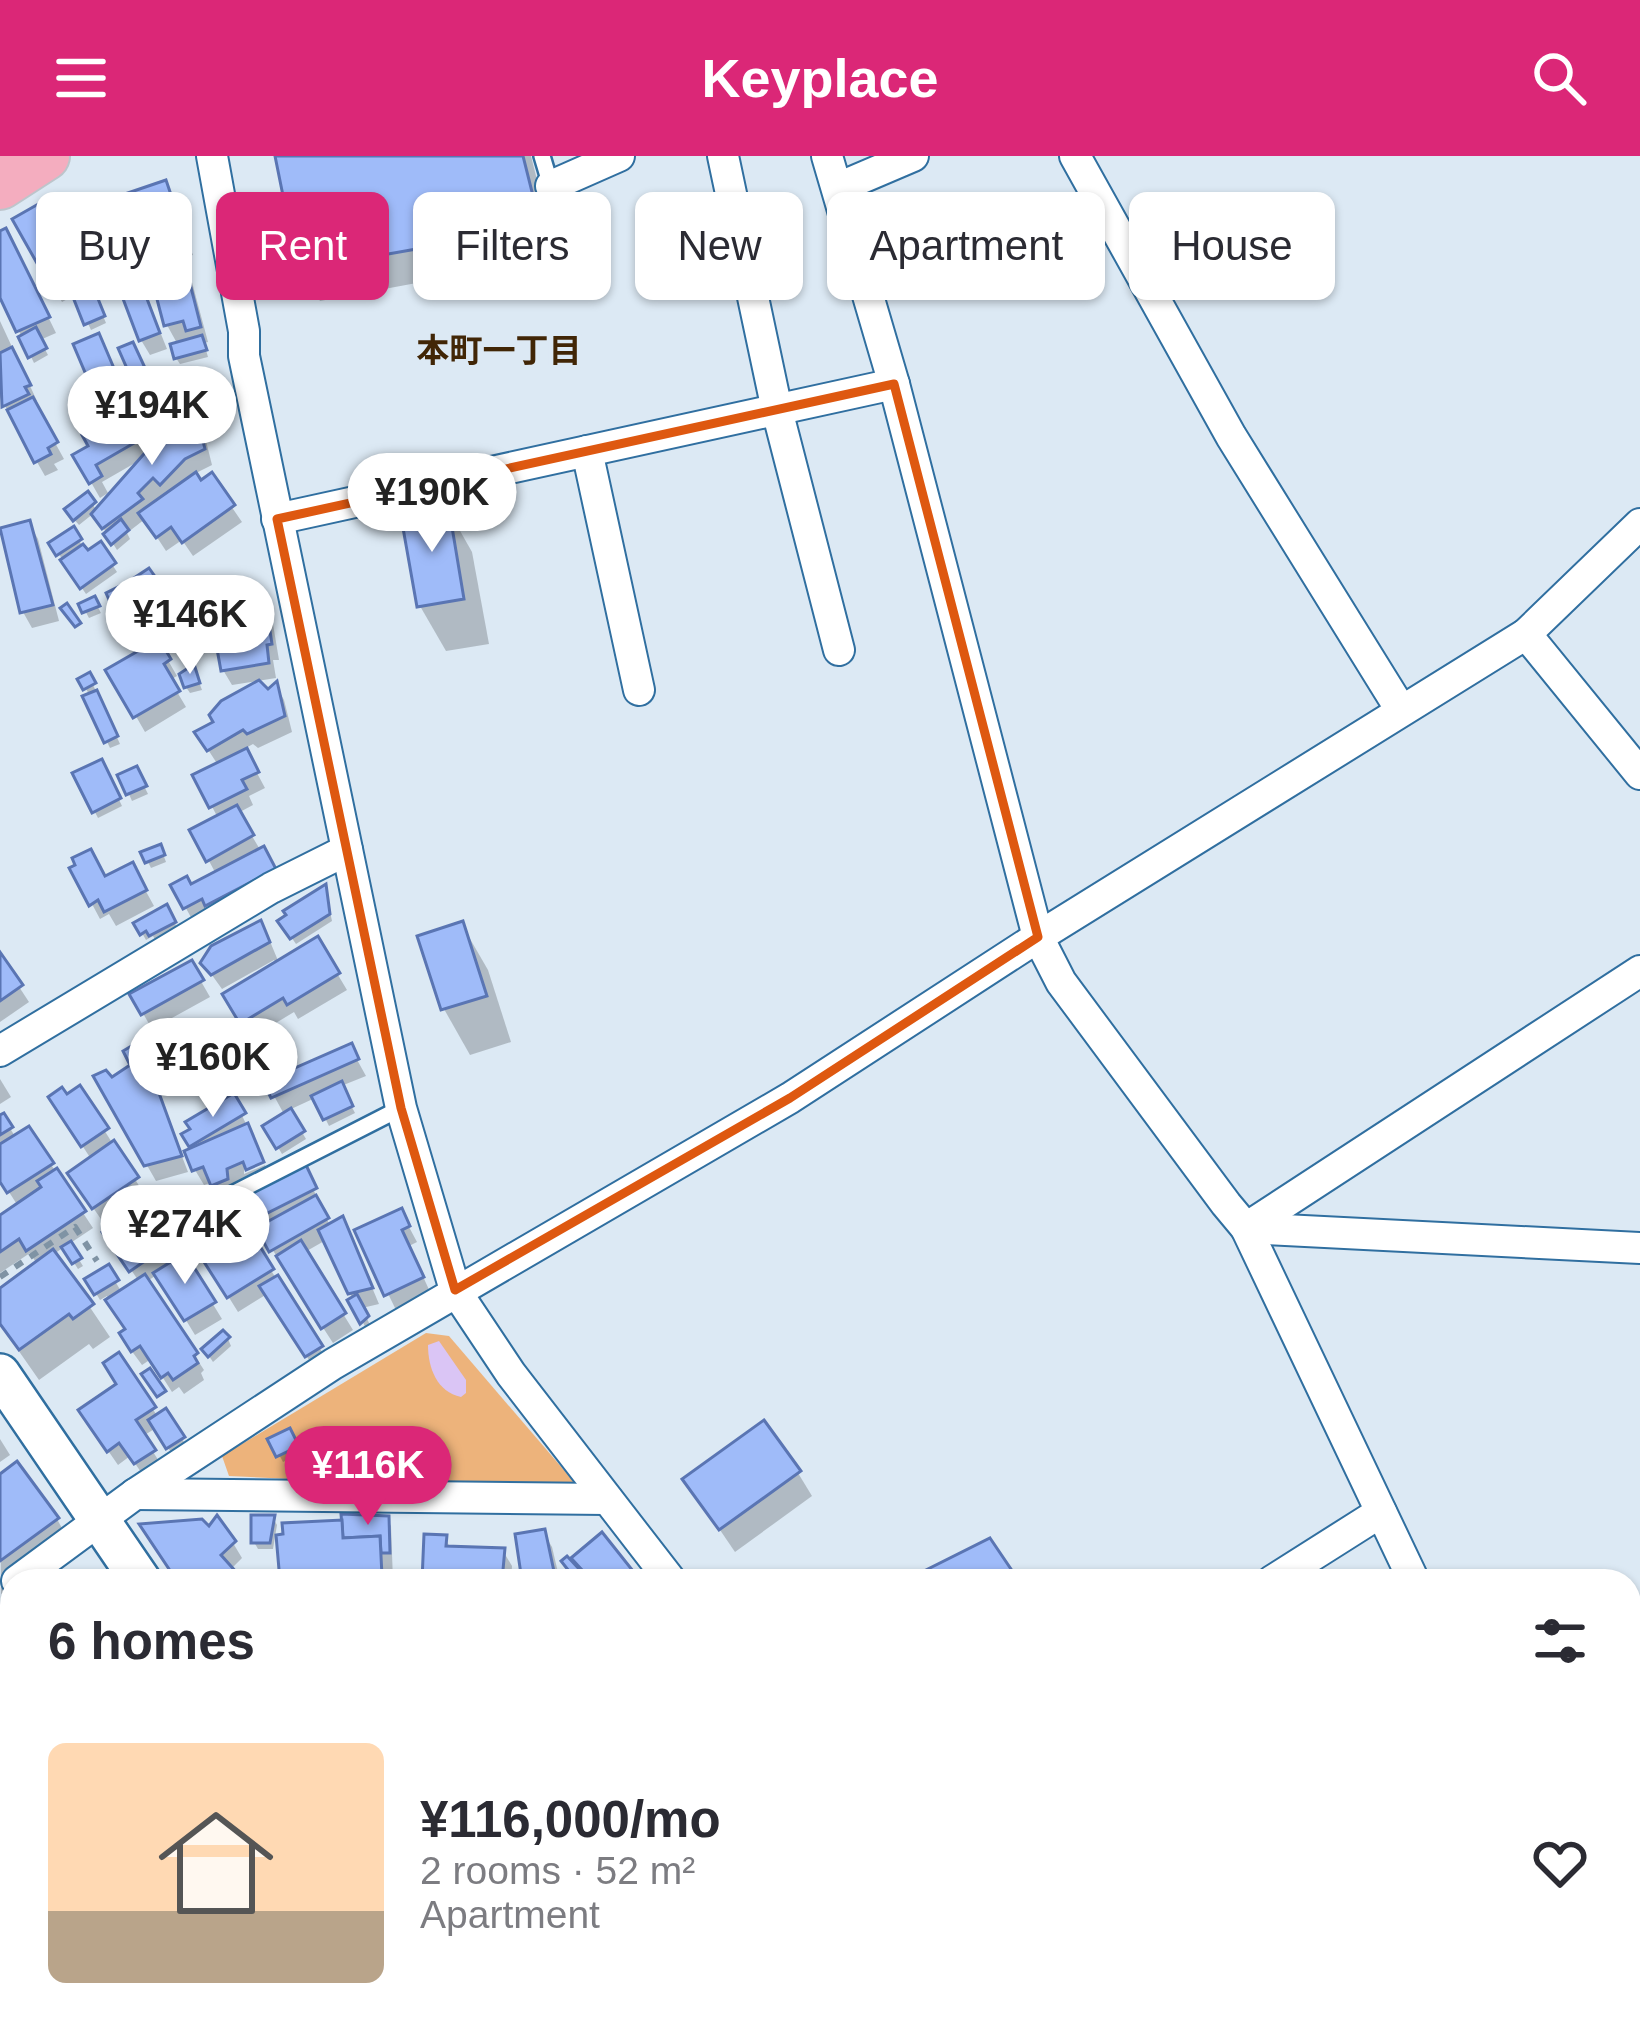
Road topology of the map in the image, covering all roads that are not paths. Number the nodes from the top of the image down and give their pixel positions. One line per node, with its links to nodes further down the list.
1 (45, 156): 9 (main road)
2 (212, 156): 15 (street)
3 (542, 156): 10 (lane)
4 (619, 156): 10 (street)
5 (723, 156): 13 (street)
6 (827, 156): 11 (street)
7 (913, 156): 11 (street)
8 (1075, 156): 20 (street)
9 (0, 185)
10 (551, 186)
11 (838, 188): 12 (street)
12 (894, 384): 13 (street); 23 (street)
13 (777, 410): 14 (street); 18 (street)
14 (586, 452): 15 (street); 19 (street)
15 (277, 519): 22 (street)
16 (1640, 524): 17 (street)
17 (1526, 634): 20 (street); 21 (street)
18 (838, 650)
19 (639, 690)
20 (1401, 710): 23 (street)
21 (1640, 774)
22 (346, 850): 25 (street); 26 (street)
23 (1038, 937): 28 (street); 30 (street)
24 (1640, 971): 28 (street)
25 (0, 1051)
26 (401, 1108): 27 (lane); 30 (street)
27 (211, 1205)
28 (1246, 1228): 29 (street); 34 (street)
29 (1640, 1248)
30 (455, 1290): 32 (street); 33 (street)
31 (0, 1374): 35 (street)
32 (135, 1494): 33 (street); 35 (street)
33 (607, 1499): 38 (street)
34 (1381, 1512): 39 (street); 40 (street)
35 (100, 1518): 36 (street); 37 (street)
36 (33, 1569)
37 (133, 1569)
38 (661, 1569)
39 (1292, 1569)
40 (1408, 1569)

